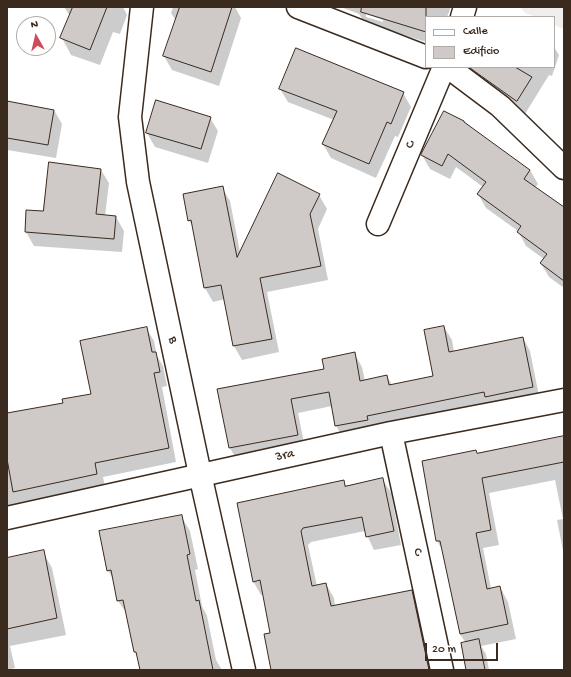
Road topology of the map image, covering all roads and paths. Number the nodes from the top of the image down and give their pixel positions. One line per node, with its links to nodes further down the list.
1 (142, 7): 10 (street, B)
2 (298, 7): 3 (street)
3 (425, 57)
4 (444, 68): 7 (street, C)
5 (449, 68): 6 (street)
6 (564, 168)
7 (378, 224)
8 (564, 400): 9 (street, 3ra)
9 (391, 433): 10 (street, 3ra); 13 (street, C)
10 (200, 474): 11 (street, 3ra); 12 (street, B)
11 (7, 518)
12 (244, 670)
13 (442, 670)

